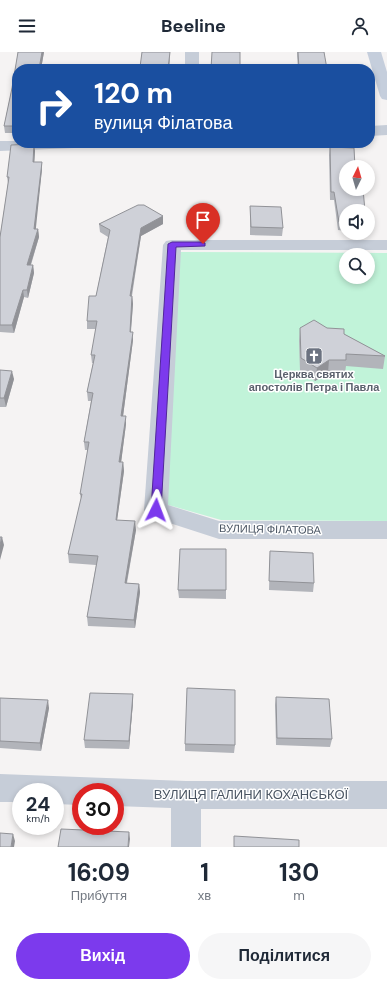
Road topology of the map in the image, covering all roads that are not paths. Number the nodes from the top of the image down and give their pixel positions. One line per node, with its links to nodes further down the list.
1 (192, 52): 3 (street)
2 (374, 52): 4 (street)
3 (192, 64)
4 (387, 96)
5 (387, 130): 6 (street)
6 (375, 131)
7 (0, 146): 8 (street)
8 (12, 146)
9 (387, 245): 10 (street, ВУЛИЦЯ ФІЛАТОВА)
10 (387, 530)
11 (0, 788): 12 (street)
12 (72, 791)
13 (124, 792): 14 (street, ВУЛИЦЯ ГАЛИНИ КОХАНСЬКОЇ)
14 (186, 795): 15 (street, ВУЛИЦЯ ГАЛИНИ КОХАНСЬКОЇ); 16 (street)
15 (387, 795)
16 (186, 847)

